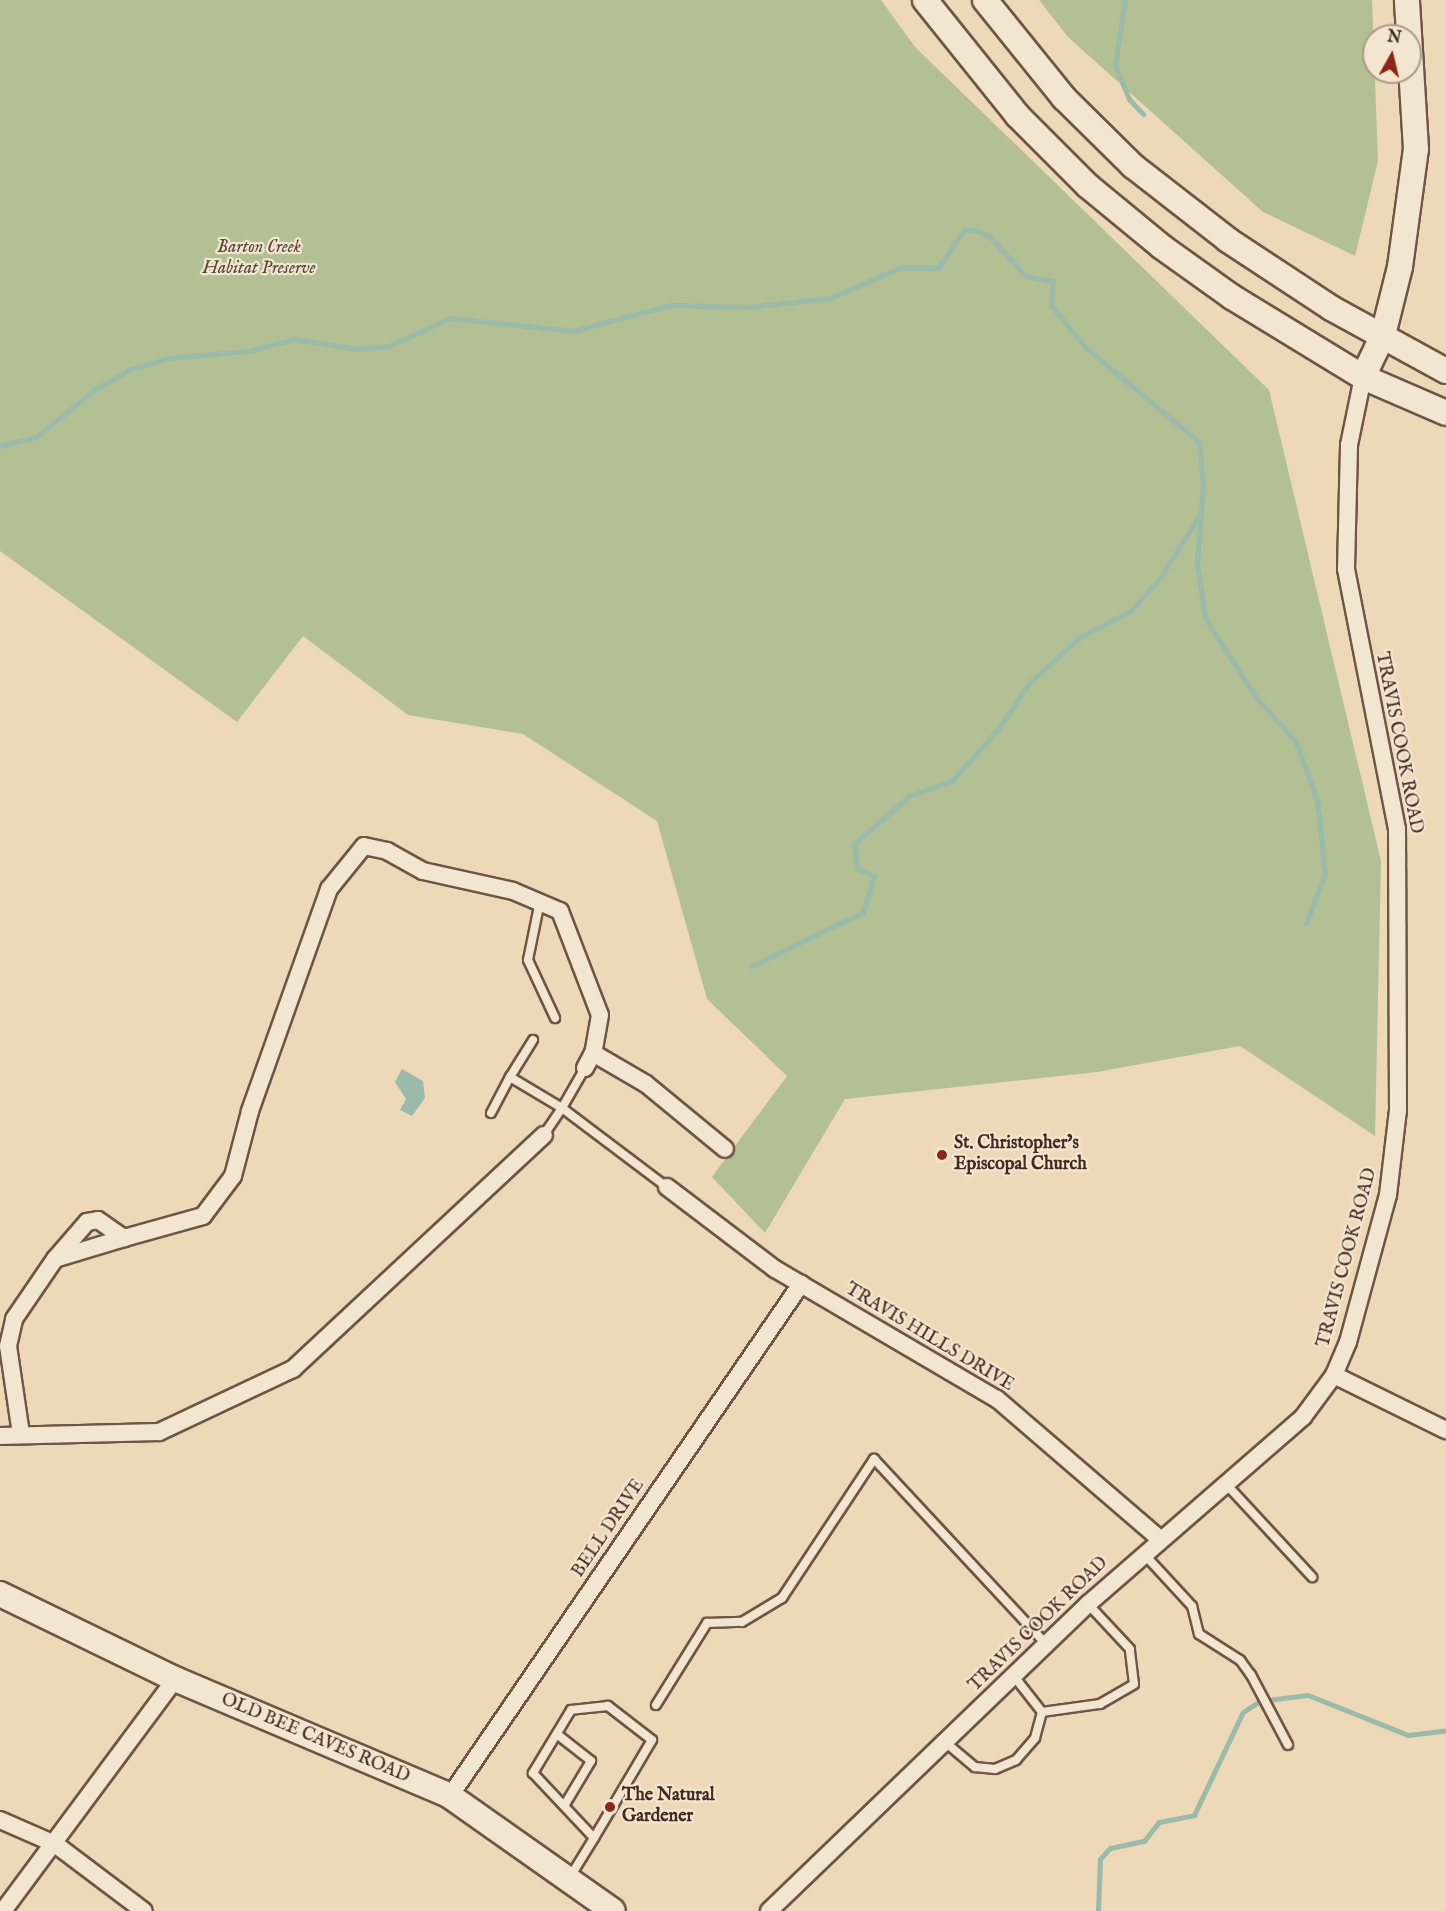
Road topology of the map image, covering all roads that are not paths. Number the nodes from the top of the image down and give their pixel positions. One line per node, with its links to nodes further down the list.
1 (926, 0): 6 (main road)
2 (985, 0): 4 (main road)
3 (1407, 0): 4 (main road)
4 (1383, 335): 5 (main road); 6 (main road)
5 (1446, 371)
6 (1363, 377): 7 (main road); 21 (street, TRAVIS COOK ROAD)
7 (1446, 413)
8 (540, 900): 9 (lane); 11 (street); 18 (street)
9 (555, 1018)
10 (532, 1040): 12 (lane)
11 (589, 1060): 13 (lane); 16 (street)
12 (510, 1077): 13 (lane); 14 (lane)
13 (562, 1108): 15 (lane); 17 (lane)
14 (491, 1113)
15 (544, 1135): 23 (street)
16 (725, 1149)
17 (667, 1187): 20 (street, TRAVIS HILLS DRIVE)
18 (124, 1238): 19 (street); 19 (street)
19 (55, 1259): 23 (street)
20 (801, 1284): 26 (street, TRAVIS HILLS DRIVE); 39 (street, BELL DRIVE)
21 (1334, 1376): 22 (street); 25 (street, TRAVIS COOK ROAD)
22 (1446, 1430)
23 (21, 1434): 24 (street)
24 (0, 1436)
25 (1226, 1484): 26 (street, TRAVIS COOK ROAD); 28 (lane)
26 (1160, 1539): 27 (street, TRAVIS COOK ROAD)
27 (1143, 1554): 30 (street, TRAVIS COOK ROAD); 38 (lane)
28 (1311, 1577)
29 (0, 1594): 33 (main road, OLD BEE CAVES ROAD)
30 (1088, 1604): 31 (street, TRAVIS COOK ROAD); 35 (lane)
31 (1046, 1644): 32 (street, TRAVIS COOK ROAD); 34 (lane)
32 (1013, 1676): 35 (lane); 37 (street, TRAVIS COOK ROAD)
33 (175, 1679): 39 (main road, OLD BEE CAVES ROAD); 43 (street)
34 (656, 1705)
35 (1042, 1712): 37 (lane)
36 (558, 1736): 40 (lane); 40 (lane); 42 (lane)
37 (945, 1742): 48 (street, TRAVIS COOK ROAD)
38 (1288, 1745)
39 (450, 1796): 44 (main road, OLD BEE CAVES ROAD)
40 (564, 1806): 42 (lane)
41 (0, 1820): 43 (street)
42 (594, 1838): 44 (lane)
43 (55, 1844): 45 (street); 46 (street)
44 (569, 1880): 47 (main road, OLD BEE CAVES ROAD)
45 (3, 1911)
46 (144, 1911)
47 (613, 1911)
48 (769, 1911)

